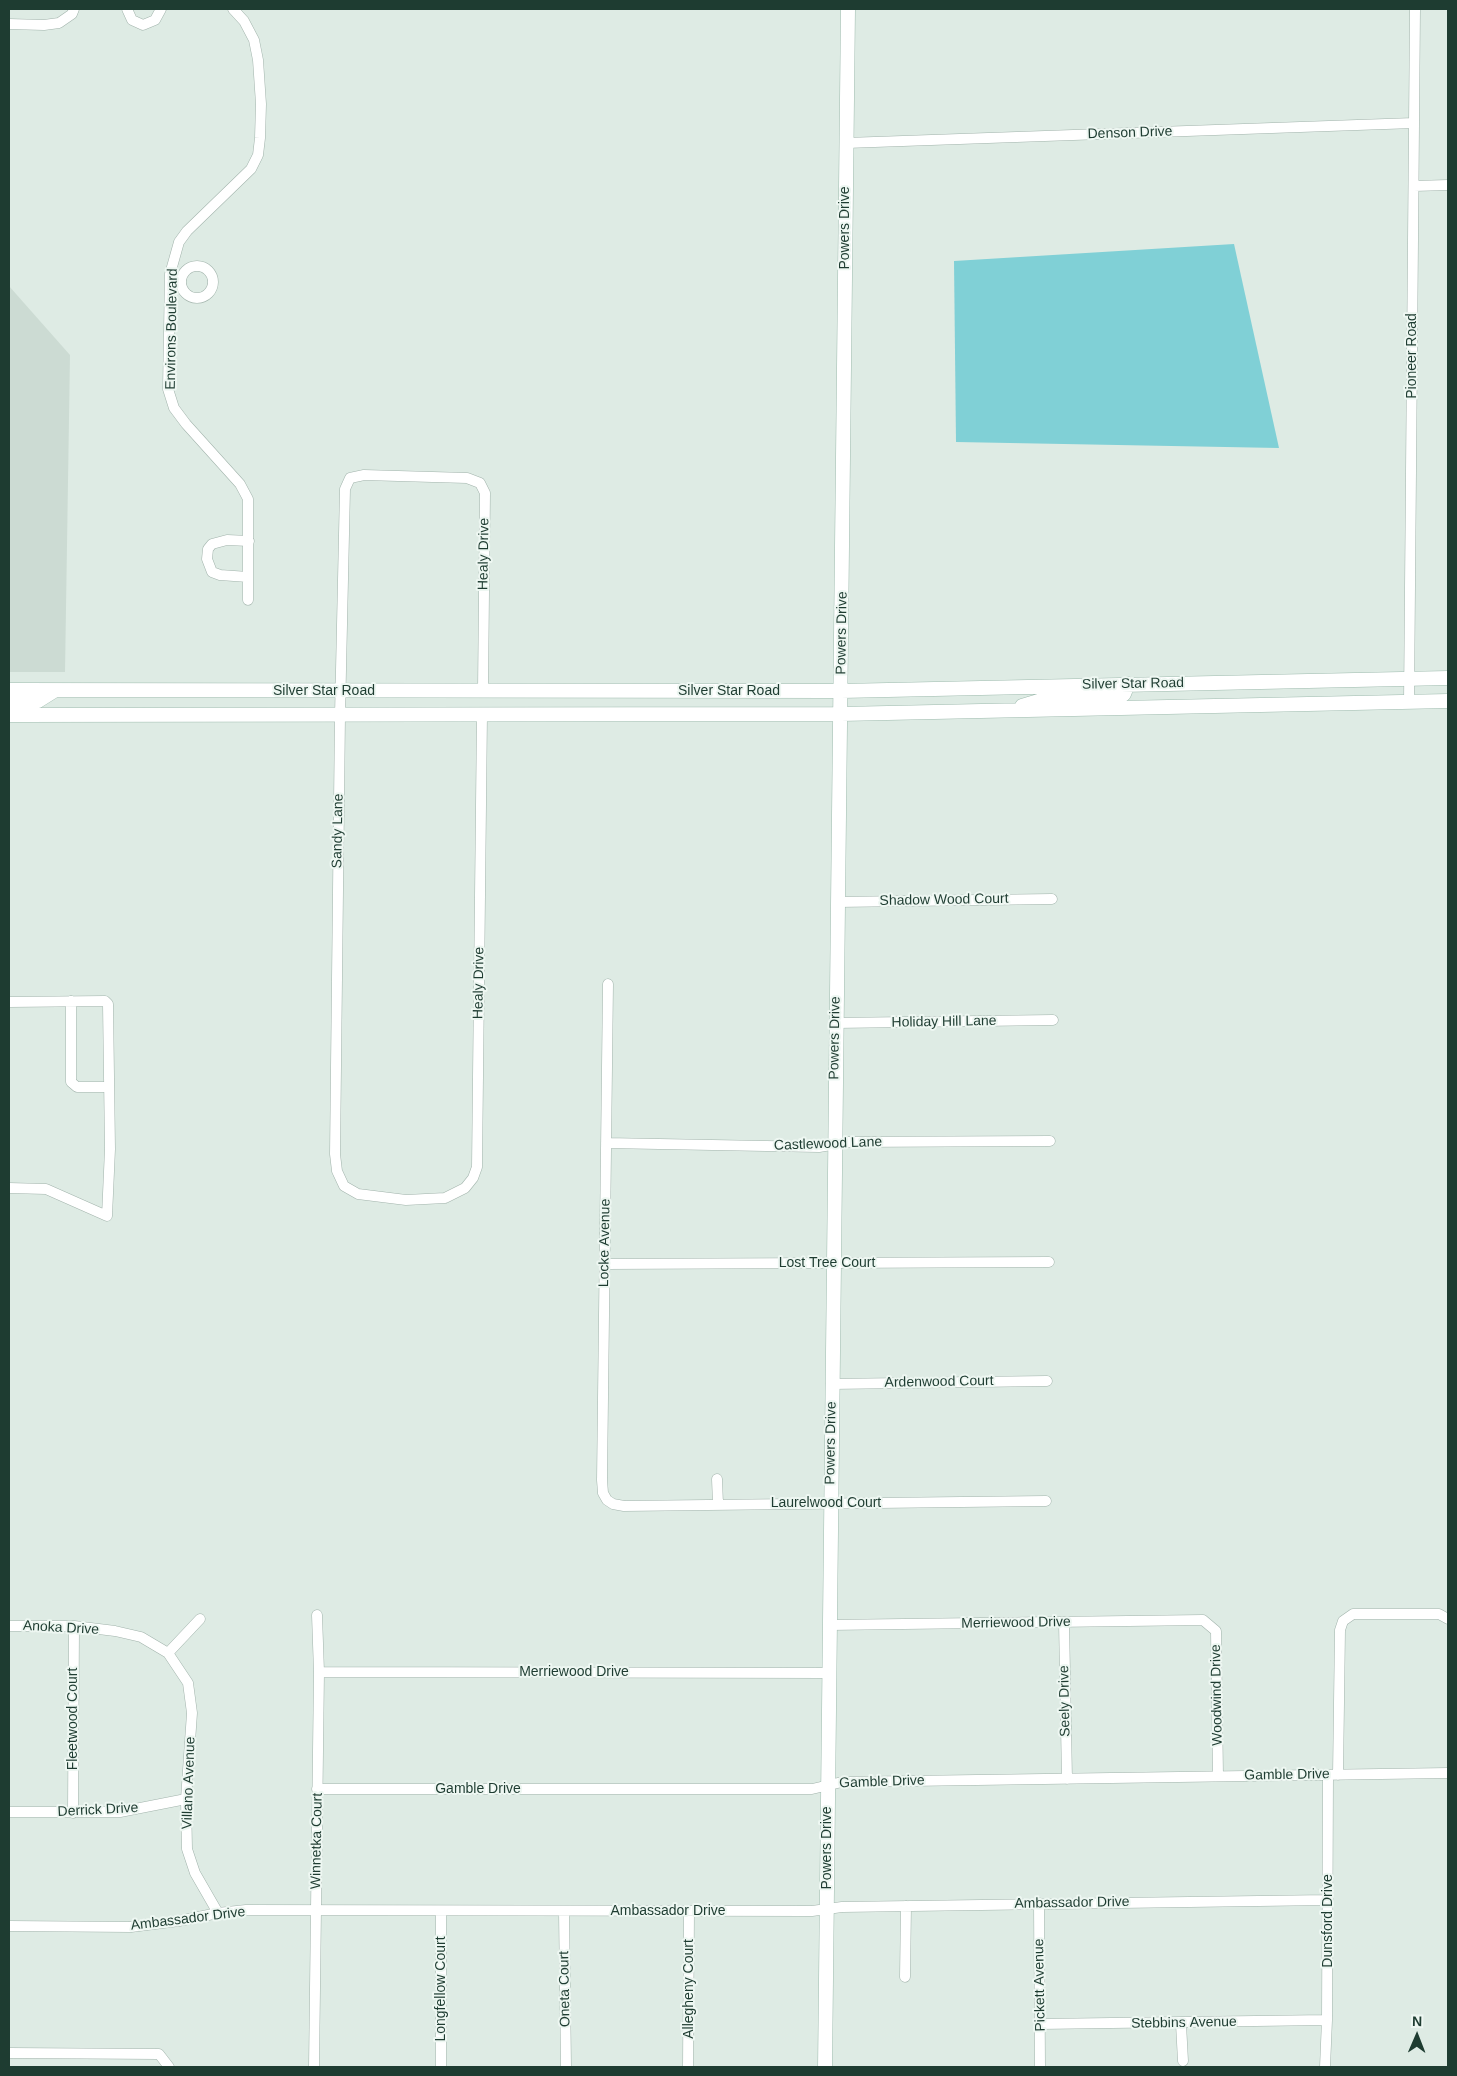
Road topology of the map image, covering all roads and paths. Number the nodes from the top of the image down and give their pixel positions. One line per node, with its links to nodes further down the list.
1 (74, 9): 7 (street)
2 (127, 9): 3 (street)
3 (161, 9)
4 (233, 9): 13 (street, Environs Boulevard)
5 (848, 9): 9 (main road, Powers Drive)
6 (1415, 9): 8 (street, Pioneer Road)
7 (9, 24)
8 (1414, 123): 9 (street, Denson Drive); 11 (street, Pioneer Road)
9 (846, 144): 23 (main road, Powers Drive)
10 (1448, 185): 11 (street)
11 (1414, 186): 17 (street, Pioneer Road)
12 (418, 477): 21 (street, Sandy Lane); 22 (street, Healy Drive)
13 (249, 541): 14 (street, Environs Boulevard); 14 (street)
14 (248, 576): 15 (street, Environs Boulevard)
15 (248, 600)
16 (1448, 678): 17 (main road, Silver Star Road)
17 (1409, 679): 18 (main road, Silver Star Road); 25 (street, Pioneer Road)
18 (1128, 684): 23 (main road, Silver Star Road); 27 (main road)
19 (9, 690): 20 (main road, Silver Star Road)
20 (54, 690): 21 (main road, Silver Star Road); 24 (main road)
21 (340, 690): 22 (main road, Silver Star Road); 31 (street, Sandy Lane)
22 (483, 690): 23 (main road, Silver Star Road)
23 (841, 691): 29 (main road, Powers Drive)
24 (9, 701)
25 (1408, 702): 26 (main road, Silver Star Road); 27 (main road, Silver Star Road)
26 (1448, 702)
27 (1007, 711): 29 (main road, Silver Star Road)
28 (482, 714): 29 (main road, Silver Star Road); 31 (main road, Silver Star Road); 44 (street, Healy Drive)
29 (841, 714): 33 (main road, Powers Drive)
30 (9, 715): 31 (main road, Silver Star Road)
31 (340, 715): 44 (street, Sandy Lane)
32 (1052, 899): 33 (street, Shadow Wood Court)
33 (837, 902): 38 (main road, Powers Drive)
34 (608, 984): 41 (street, Locke Avenue)
35 (70, 1001): 36 (street); 39 (street); 39 (street)
36 (9, 1002)
37 (1053, 1020): 38 (street, Holiday Hill Lane)
38 (835, 1023): 42 (main road, Powers Drive)
39 (109, 1087): 43 (street)
40 (1050, 1141): 42 (street, Castlewood Lane)
41 (606, 1143): 42 (street, Castlewood Lane); 47 (street, Locke Avenue)
42 (834, 1144): 46 (main road, Powers Drive)
43 (9, 1188)
44 (406, 1200)
45 (1049, 1262): 46 (street, Lost Tree Court)
46 (833, 1263): 47 (street, Lost Tree Court); 49 (main road, Powers Drive)
47 (604, 1264): 51 (street, Locke Avenue)
48 (1047, 1381): 49 (street, Ardenwood Court)
49 (831, 1384): 53 (main road, Powers Drive)
50 (717, 1479): 54 (street)
51 (607, 1500): 54 (street, Laurelwood Court)
52 (1046, 1501): 53 (street, Laurelwood Court)
53 (830, 1503): 54 (street, Laurelwood Court); 60 (main road, Powers Drive)
54 (718, 1504)
55 (317, 1615): 64 (street, Winnetka Court)
56 (1448, 1619): 67 (street, Dunsford Drive)
57 (200, 1620): 63 (street)
58 (1203, 1620): 59 (street, Merriewood Drive); 68 (street, Woodwind Drive)
59 (1064, 1622): 60 (street, Merriewood Drive); 69 (street, Seely Drive)
60 (828, 1625): 65 (main road, Powers Drive)
61 (9, 1626): 62 (street, Anoka Drive)
62 (74, 1626): 63 (street, Anoka Drive); 74 (street, Fleetwood Court)
63 (168, 1653): 72 (street, Villano Avenue)
64 (319, 1672): 65 (street, Merriewood Drive); 71 (street, Winnetka Court)
65 (828, 1673): 70 (main road, Powers Drive)
66 (1448, 1773): 67 (street, Gamble Drive)
67 (1333, 1775): 68 (street, Gamble Drive); 75 (street, Dunsford Drive)
68 (1218, 1776): 69 (street, Gamble Drive)
69 (1067, 1779): 70 (street, Gamble Drive)
70 (828, 1785): 71 (street, Gamble Drive); 78 (main road, Powers Drive)
71 (317, 1789): 83 (street, Winnetka Court)
72 (186, 1798): 74 (street, Derrick Drive); 82 (street, Villano Avenue)
73 (9, 1812): 74 (street, Derrick Drive)
74 (73, 1812)
75 (1328, 1900): 76 (street, Ambassador Drive); 86 (street, Dunsford Drive)
76 (1039, 1903): 77 (street, Ambassador Drive); 87 (street, Pickett Avenue)
77 (906, 1906): 78 (street, Ambassador Drive); 85 (street)
78 (827, 1909): 81 (street, Ambassador Drive); 96 (main road, Powers Drive)
79 (441, 1911): 80 (street, Ambassador Drive); 83 (street, Ambassador Drive); 93 (street, Longfellow Court)
80 (564, 1911): 81 (street, Ambassador Drive); 94 (street, Oneta Court)
81 (689, 1911): 95 (street, Allegheny Court)
82 (218, 1912): 83 (street, Ambassador Drive); 84 (street, Ambassador Drive)
83 (316, 1912): 92 (street, Winnetka Court)
84 (9, 1926)
85 (905, 1977)
86 (1327, 2020): 88 (street, Stebbins Avenue); 98 (street, Dunsford Drive)
87 (1040, 2024): 88 (street, Stebbins Avenue); 97 (street, Pickett Avenue)
88 (1181, 2024): 90 (street)
89 (9, 2053): 91 (street)
90 (1182, 2061)
91 (169, 2067)
92 (314, 2067)
93 (441, 2067)
94 (566, 2067)
95 (688, 2067)
96 (825, 2067)
97 (1040, 2067)
98 (1325, 2067)

